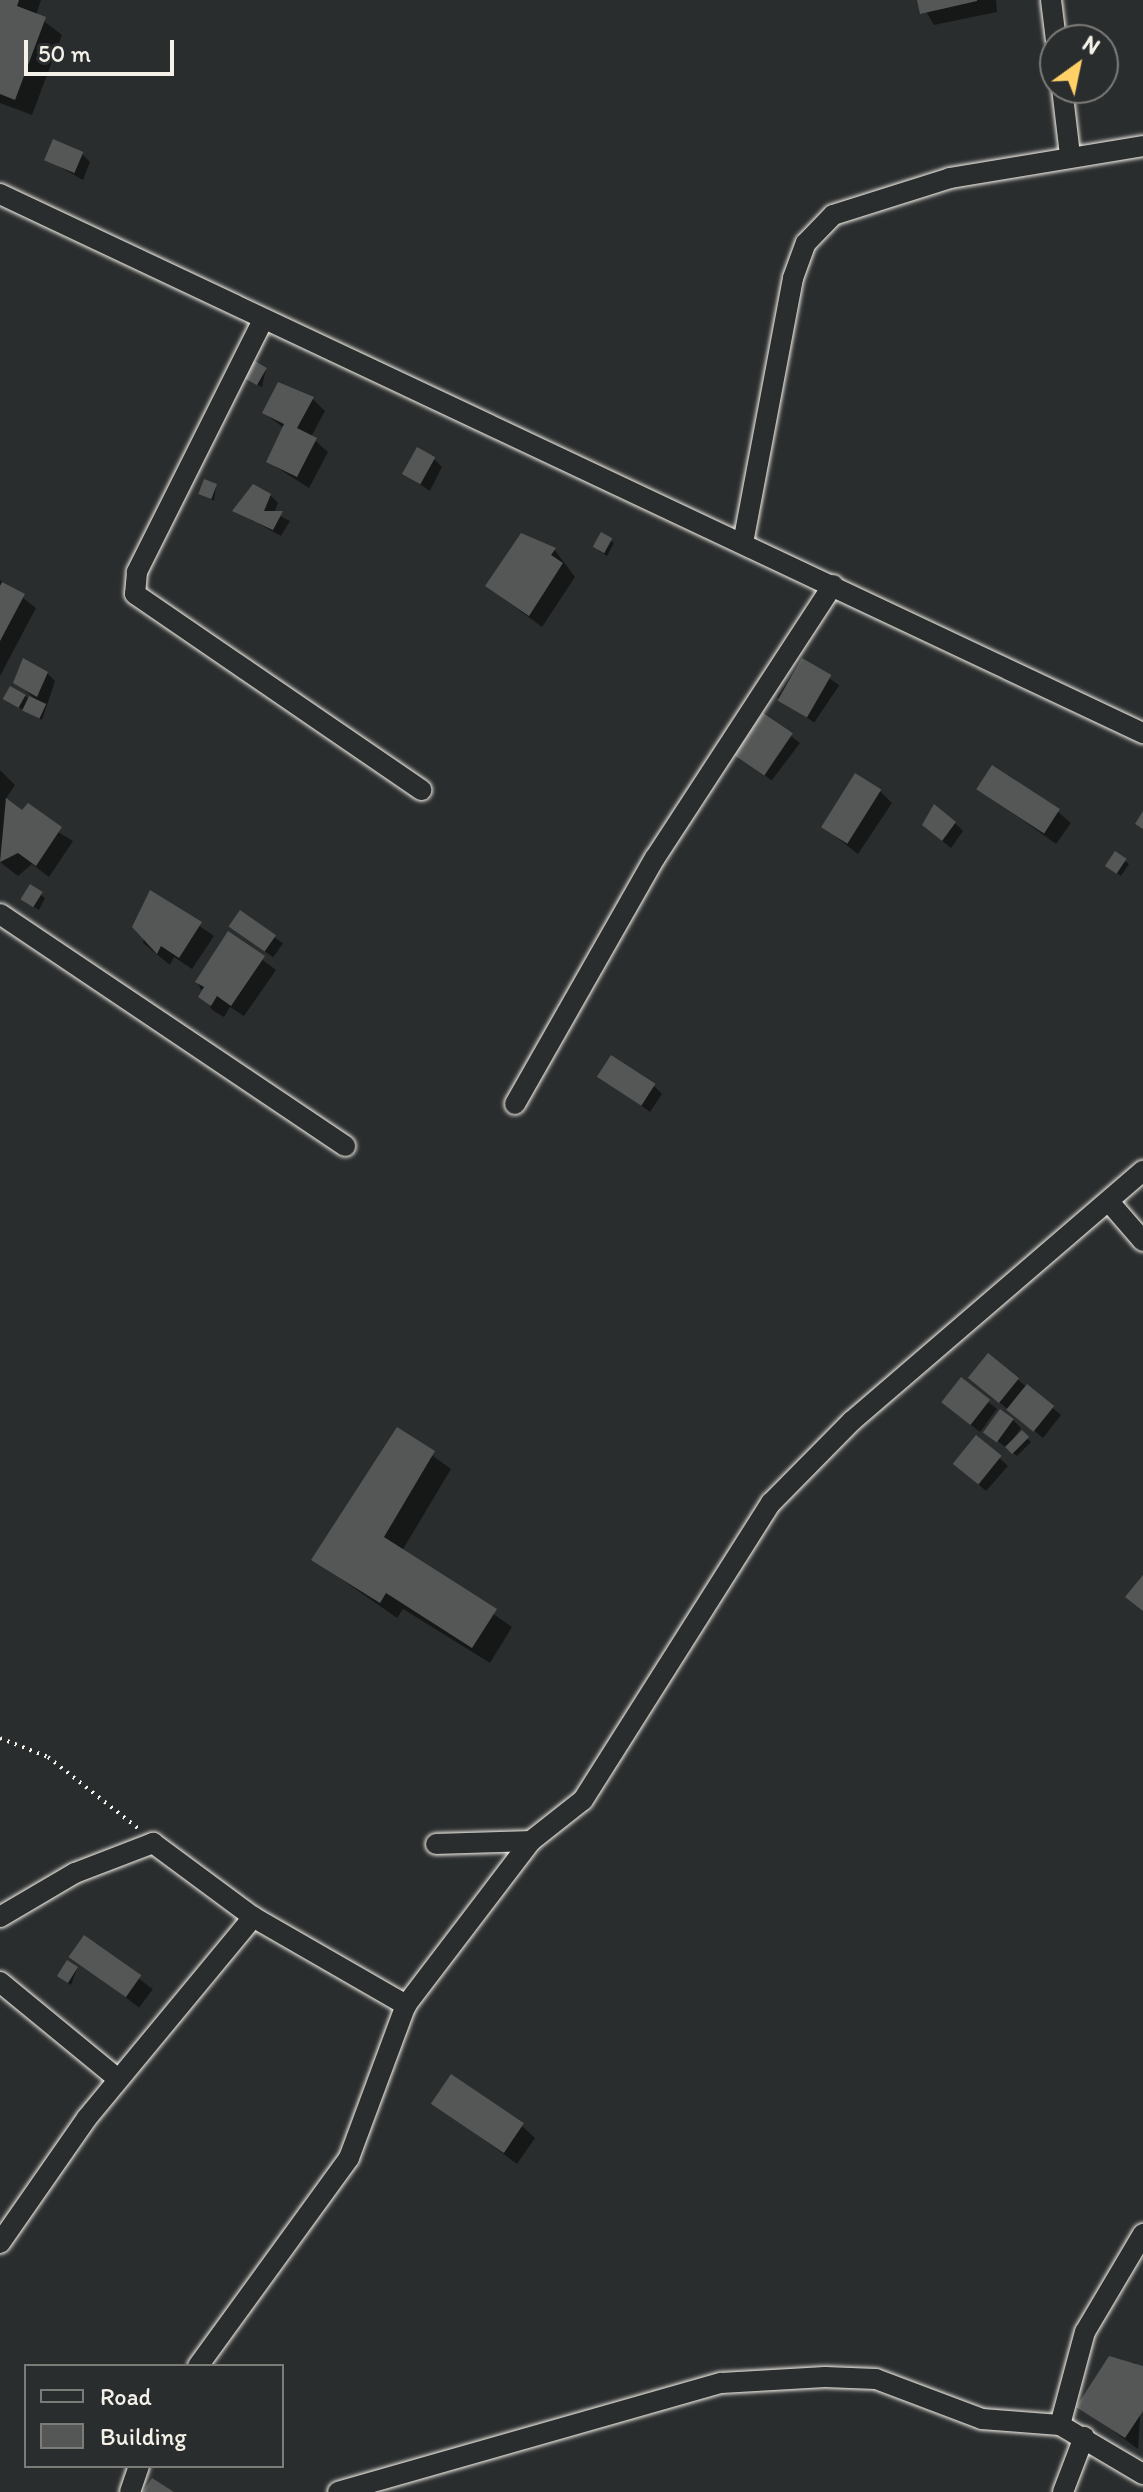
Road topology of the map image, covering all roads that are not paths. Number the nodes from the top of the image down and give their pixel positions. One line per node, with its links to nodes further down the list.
1 (1051, 0): 2 (street)
2 (1054, 24)
3 (1064, 104): 5 (street)
4 (1143, 146): 5 (street)
5 (1070, 155): 8 (street)
6 (0, 194): 7 (street)
7 (263, 320): 8 (street); 11 (street)
8 (743, 543): 9 (street)
9 (833, 585): 10 (street); 13 (street)
10 (1143, 733)
11 (421, 790)
12 (0, 914): 14 (street)
13 (515, 1104)
14 (345, 1146)
15 (1143, 1171): 16 (street)
16 (1111, 1204): 17 (street); 18 (street)
17 (1143, 1241)
18 (531, 1841): 19 (street); 23 (street)
19 (436, 1844)
20 (0, 1917): 21 (street)
21 (253, 1917): 23 (street); 24 (street)
22 (0, 1982): 24 (street)
23 (406, 2005): 27 (street)
24 (118, 2079): 26 (street)
25 (1143, 2234): 28 (street)
26 (0, 2243)
27 (199, 2364)
28 (1060, 2425): 29 (street); 33 (street)
29 (1084, 2437): 31 (street); 34 (street)
30 (138, 2468): 32 (street)
31 (1143, 2474)
32 (130, 2492)
33 (338, 2492)
34 (1063, 2492)

